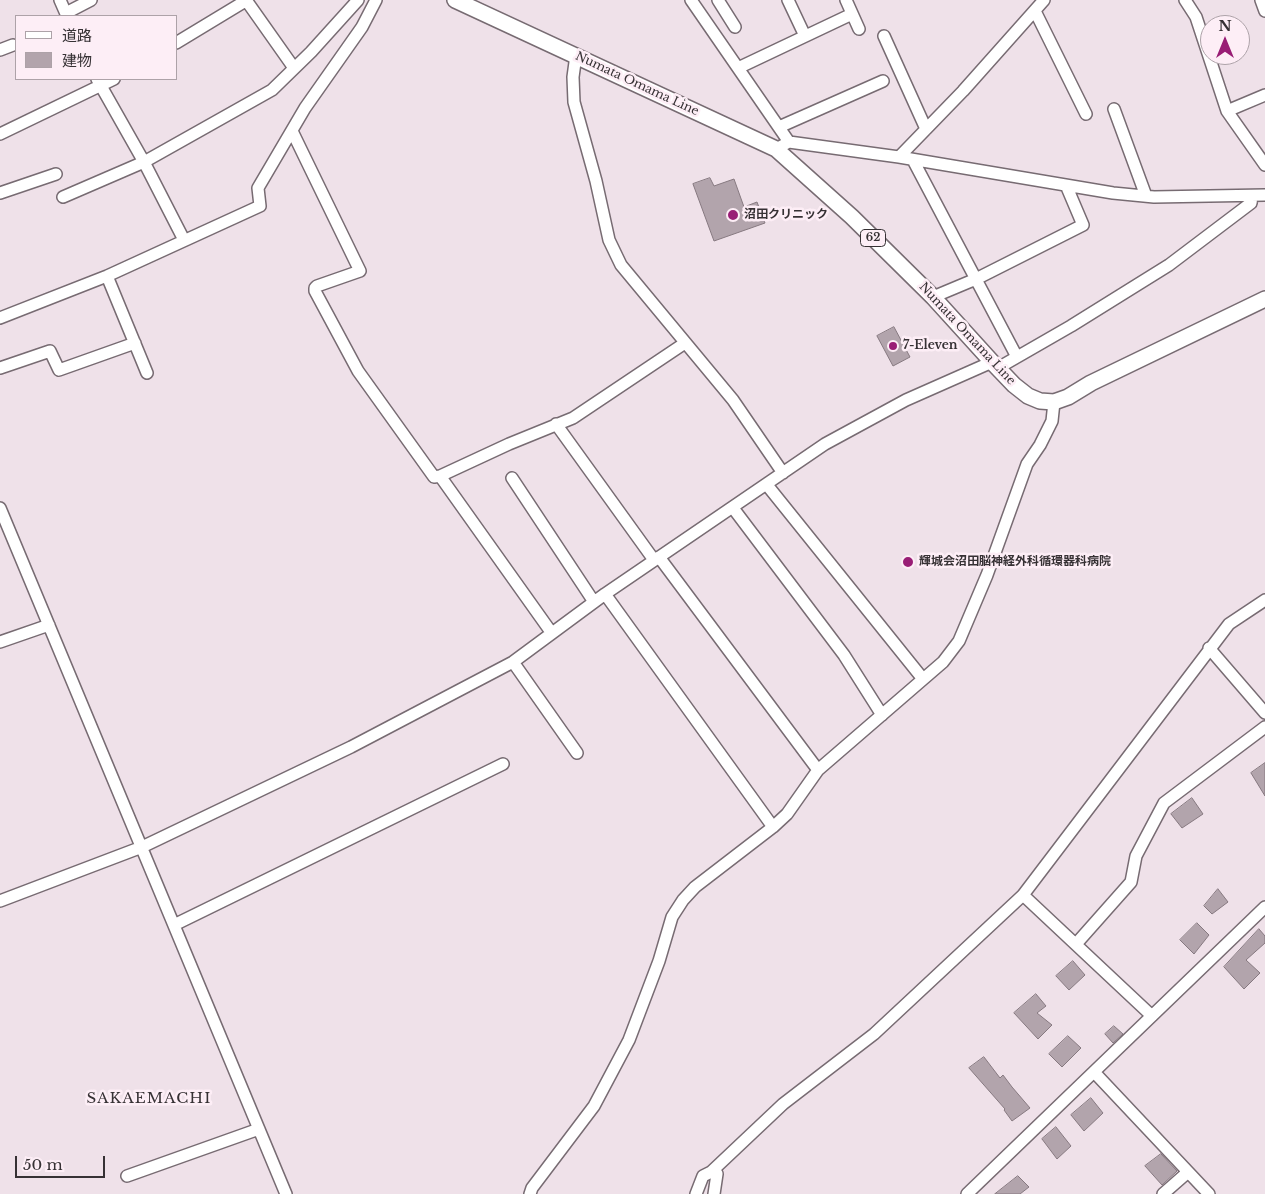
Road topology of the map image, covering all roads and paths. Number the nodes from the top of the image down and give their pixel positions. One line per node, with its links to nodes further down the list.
1 (60, 0): 17 (street)
2 (91, 0): 17 (street)
3 (246, 0): 22 (street); 26 (street)
4 (358, 0): 26 (street)
5 (376, 0): 36 (street)
6 (456, 0): 25 (main road, Numata Omama Line / 62)
7 (691, 0): 27 (street)
8 (718, 0): 18 (street)
9 (788, 0): 20 (street)
10 (846, 0): 16 (street)
11 (1044, 0): 14 (street)
12 (1185, 0): 32 (street)
13 (1261, 0): 15 (street)
14 (1035, 11): 33 (street); 35 (street)
15 (1265, 11)
16 (852, 14): 19 (street); 20 (street)
17 (66, 15)
18 (735, 27)
19 (859, 29)
20 (805, 36): 27 (street)
21 (884, 36): 35 (street)
22 (178, 42)
23 (13, 45): 24 (street)
24 (0, 50)
25 (576, 55): 38 (main road, Numata Omama Line / 62); 57 (street)
26 (294, 68): 41 (street)
27 (738, 68): 34 (street)
28 (883, 81): 34 (street)
29 (99, 82): 37 (street); 41 (street)
30 (1265, 95): 32 (street)
31 (1114, 110): 47 (street)
32 (1227, 111): 42 (street)
33 (1086, 114)
34 (779, 127): 38 (street)
35 (926, 129): 39 (street)
36 (292, 131): 50 (street); 65 (street)
37 (0, 134)
38 (783, 146): 39 (street); 53 (main road, Numata Omama Line / 62)
39 (899, 157): 40 (street)
40 (913, 160): 44 (street); 52 (street)
41 (144, 162): 49 (street); 50 (street)
42 (1265, 165)
43 (56, 174): 45 (street)
44 (1066, 185): 47 (street); 52 (street)
45 (0, 193)
46 (1265, 195): 48 (street)
47 (1146, 196): 48 (street)
48 (1252, 196): 58 (street)
49 (63, 197)
50 (184, 240): 51 (street)
51 (107, 276): 55 (street); 56 (street)
52 (976, 279): 53 (street); 58 (street)
53 (933, 297): 59 (main road, Numata Omama Line / 62)
54 (1265, 299): 62 (main road)
55 (0, 318)
56 (134, 344): 60 (street); 61 (street)
57 (685, 344): 63 (street); 64 (street)
58 (1017, 357): 59 (street)
59 (995, 365): 62 (main road, Numata Omama Line / 62); 64 (street)
60 (0, 368)
61 (146, 373)
62 (1054, 402): 79 (street)
63 (556, 424): 65 (street); 70 (street)
64 (783, 473): 67 (street)
65 (440, 476): 75 (street)
66 (512, 478): 73 (street)
67 (767, 484): 69 (street); 79 (street)
68 (0, 508): 74 (street)
69 (732, 508): 70 (street); 81 (street)
70 (657, 559): 71 (street); 85 (street)
71 (605, 594): 73 (street); 86 (street)
72 (1265, 600): 77 (street)
73 (594, 602): 75 (street)
74 (49, 625): 76 (street); 87 (street)
75 (552, 632): 78 (street)
76 (0, 642)
77 (1209, 648): 80 (street); 88 (street)
78 (513, 662): 83 (street); 87 (street)
79 (923, 679): 81 (street)
80 (1265, 713)
81 (882, 715): 85 (street)
82 (1265, 727): 92 (street)
83 (577, 753)
84 (503, 764): 91 (street)
85 (818, 770): 86 (street)
86 (773, 827): 100 (street)
87 (142, 846): 89 (street); 91 (street)
88 (1023, 895): 92 (street); 96 (street)
89 (0, 901)
90 (1265, 907): 93 (street)
91 (174, 924): 95 (street)
92 (1076, 944): 93 (street)
93 (1152, 1016): 94 (street)
94 (1094, 1072): 97 (street); 103 (street)
95 (259, 1128): 98 (street); 99 (street)
96 (711, 1172): 101 (street); 102 (street)
97 (1188, 1172): 104 (street); 105 (street)
98 (126, 1176)
99 (286, 1194)
100 (530, 1194)
101 (696, 1194)
102 (714, 1194)
103 (967, 1194)
104 (1163, 1194)
105 (1209, 1194)

